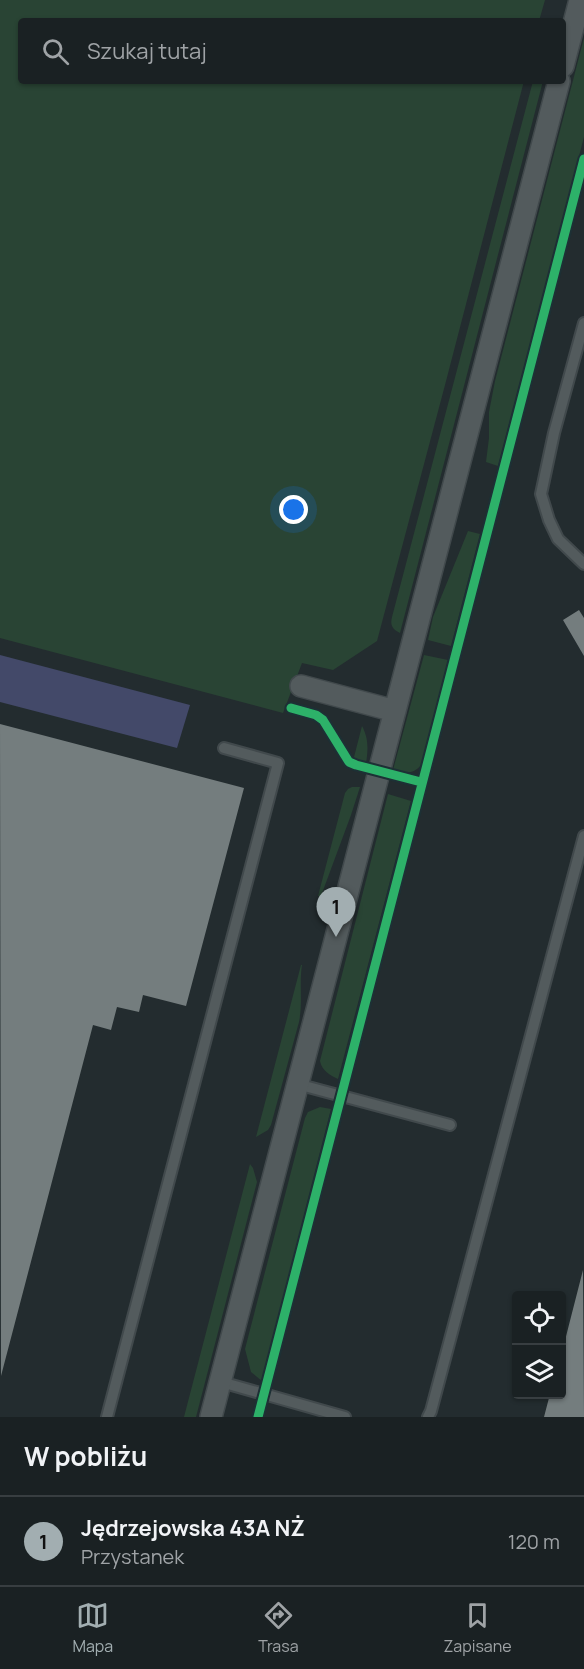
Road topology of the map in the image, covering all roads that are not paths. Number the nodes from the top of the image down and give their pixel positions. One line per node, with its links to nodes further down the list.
1 (580, 0): 2 (street)
2 (566, 54)
3 (558, 84): 7 (street)
4 (584, 323): 5 (lane)
5 (584, 564)
6 (301, 686): 7 (street)
7 (395, 711): 10 (street)
8 (224, 748): 14 (lane)
9 (584, 836): 16 (lane)
10 (297, 1084): 11 (lane); 12 (street)
11 (450, 1125)
12 (221, 1382): 13 (street); 15 (lane)
13 (214, 1416)
14 (107, 1417)
15 (345, 1417)
16 (428, 1417)

